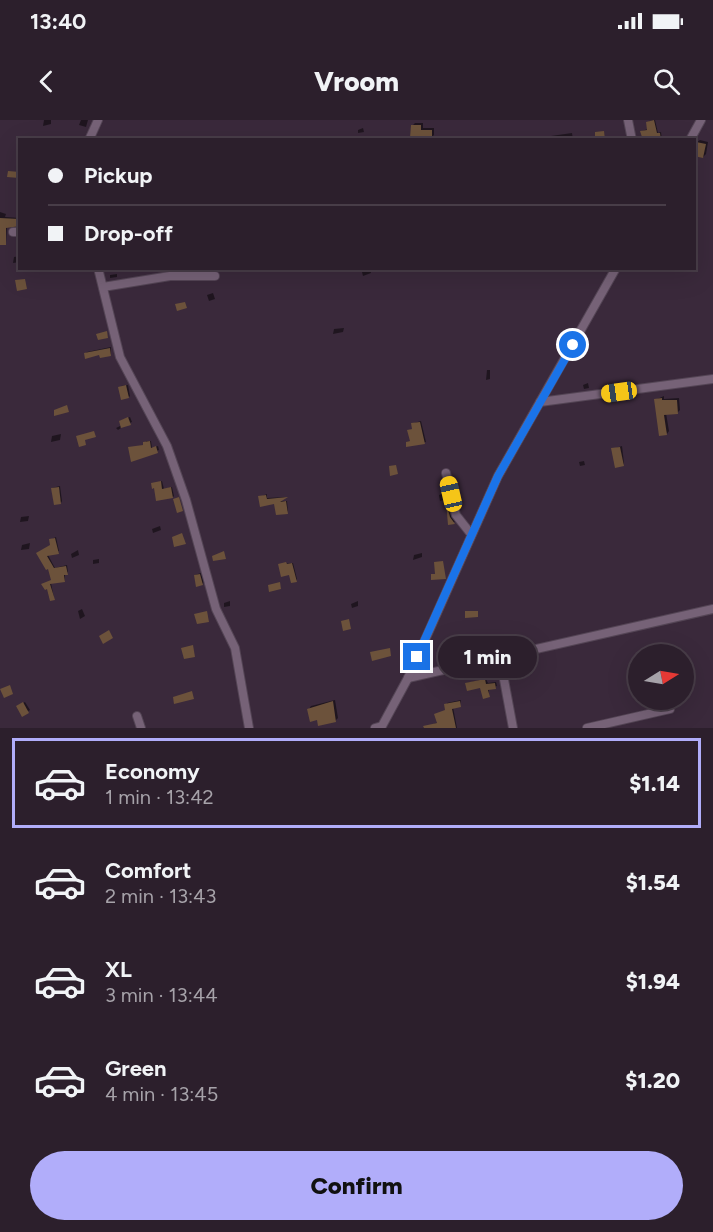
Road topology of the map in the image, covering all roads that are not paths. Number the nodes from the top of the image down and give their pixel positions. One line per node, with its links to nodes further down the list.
1 (98, 120): 4 (street)
2 (628, 120): 5 (street)
3 (701, 120): 6 (street)
4 (90, 138)
5 (632, 138)
6 (691, 138)
7 (99, 270): 10 (street)
8 (615, 270): 12 (street)
9 (215, 276): 10 (street)
10 (103, 287): 21 (street)
11 (713, 379): 12 (street)
12 (540, 402): 14 (street)
13 (446, 473): 14 (street)
14 (471, 534): 17 (street)
15 (713, 609): 16 (street)
16 (501, 658): 17 (street); 23 (street)
17 (408, 678): 22 (street)
18 (666, 710): 24 (street)
19 (137, 716): 20 (street)
20 (141, 728)
21 (249, 728)
22 (375, 728)
23 (513, 728)
24 (587, 728)

